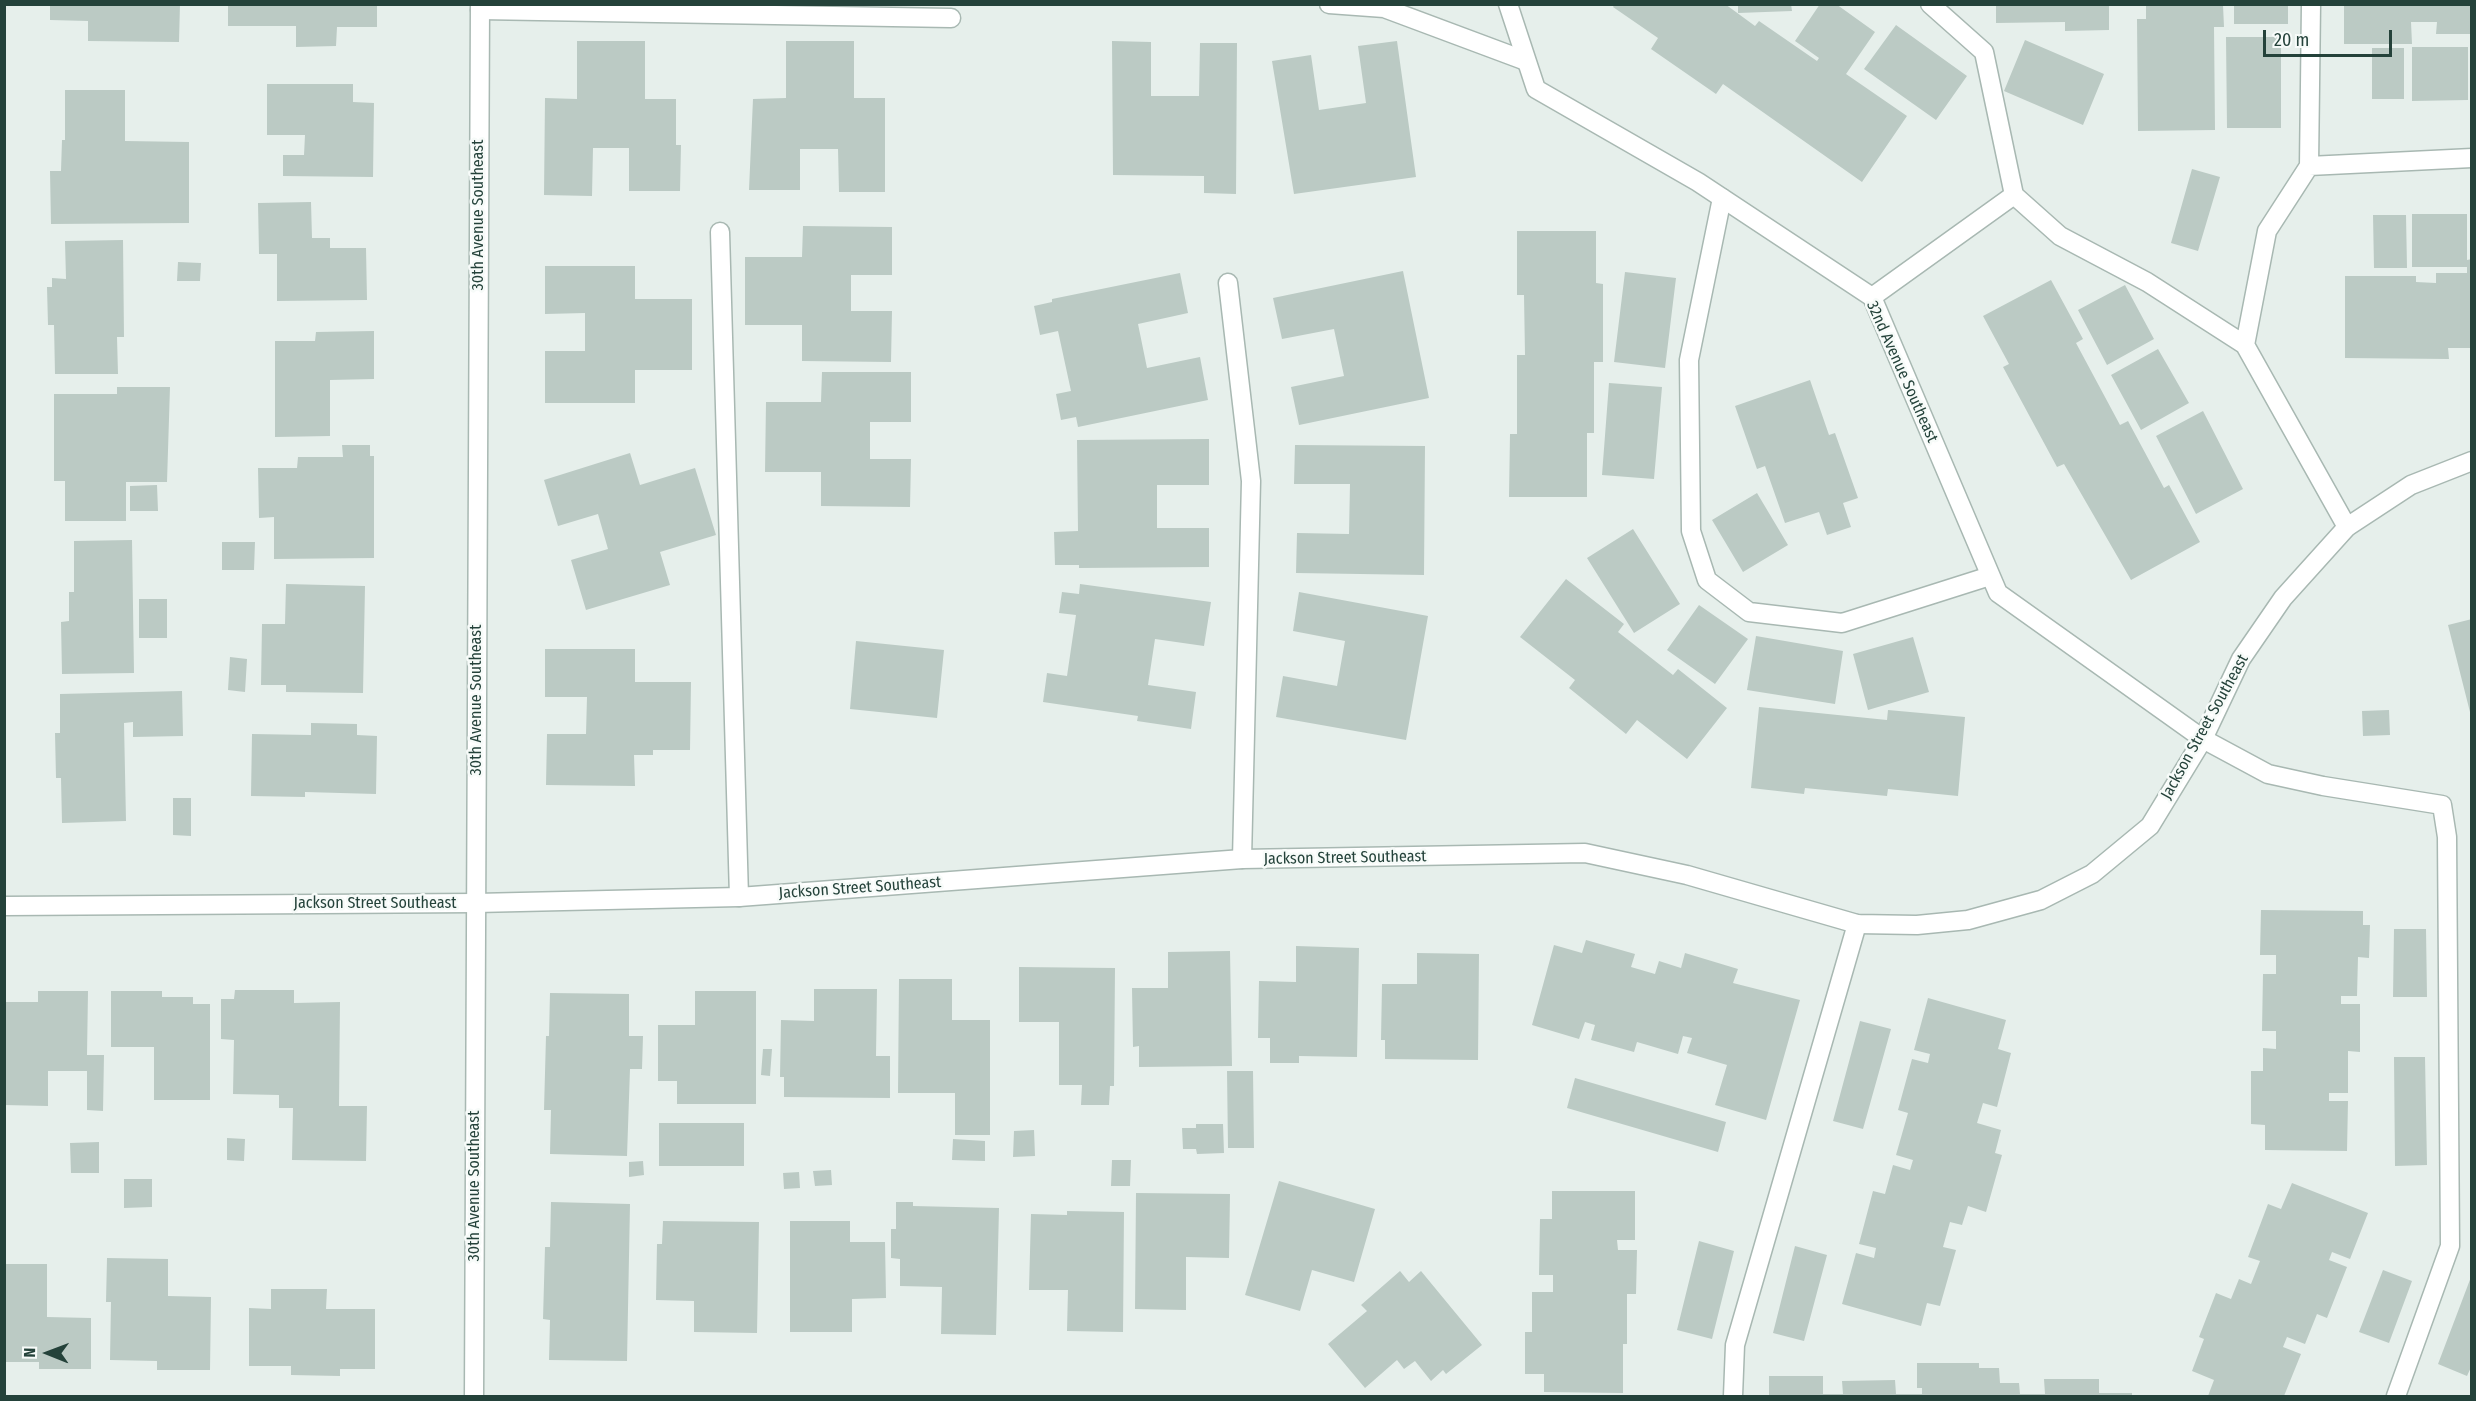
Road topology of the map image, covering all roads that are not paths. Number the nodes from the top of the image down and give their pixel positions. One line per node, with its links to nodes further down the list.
1 (1329, 4): 7 (street)
2 (1508, 4): 7 (street, 32nd Avenue Southeast)
3 (1930, 4): 10 (street)
4 (2311, 4): 9 (street)
5 (480, 8): 6 (street); 22 (street, 30th Avenue Southeast)
6 (951, 18)
7 (1526, 61): 11 (street, 32nd Avenue Southeast)
8 (2472, 158): 9 (street)
9 (2309, 166): 15 (street)
10 (2014, 195): 14 (street); 15 (street)
11 (1722, 198): 14 (street, 32nd Avenue Southeast); 18 (street)
12 (720, 232): 21 (street)
13 (1228, 283): 20 (street)
14 (1872, 297): 18 (street, 32nd Avenue Southeast)
15 (2245, 345): 17 (street)
16 (2472, 461): 17 (street, Jackson Street Southeast)
17 (2347, 528): 19 (street, Jackson Street Southeast)
18 (1990, 576): 19 (street, 32nd Avenue Southeast)
19 (2203, 738): 24 (street, Jackson Street Southeast); 27 (street, 32nd Avenue Southeast)
20 (1242, 860): 21 (street, Jackson Street Southeast); 24 (street, Jackson Street Southeast)
21 (739, 897): 22 (street, Jackson Street Southeast)
22 (476, 903): 23 (street, Jackson Street Southeast); 25 (street, 30th Avenue Southeast)
23 (4, 906)
24 (1857, 924): 26 (street)
25 (474, 1396)
26 (1733, 1396)
27 (2396, 1396)

